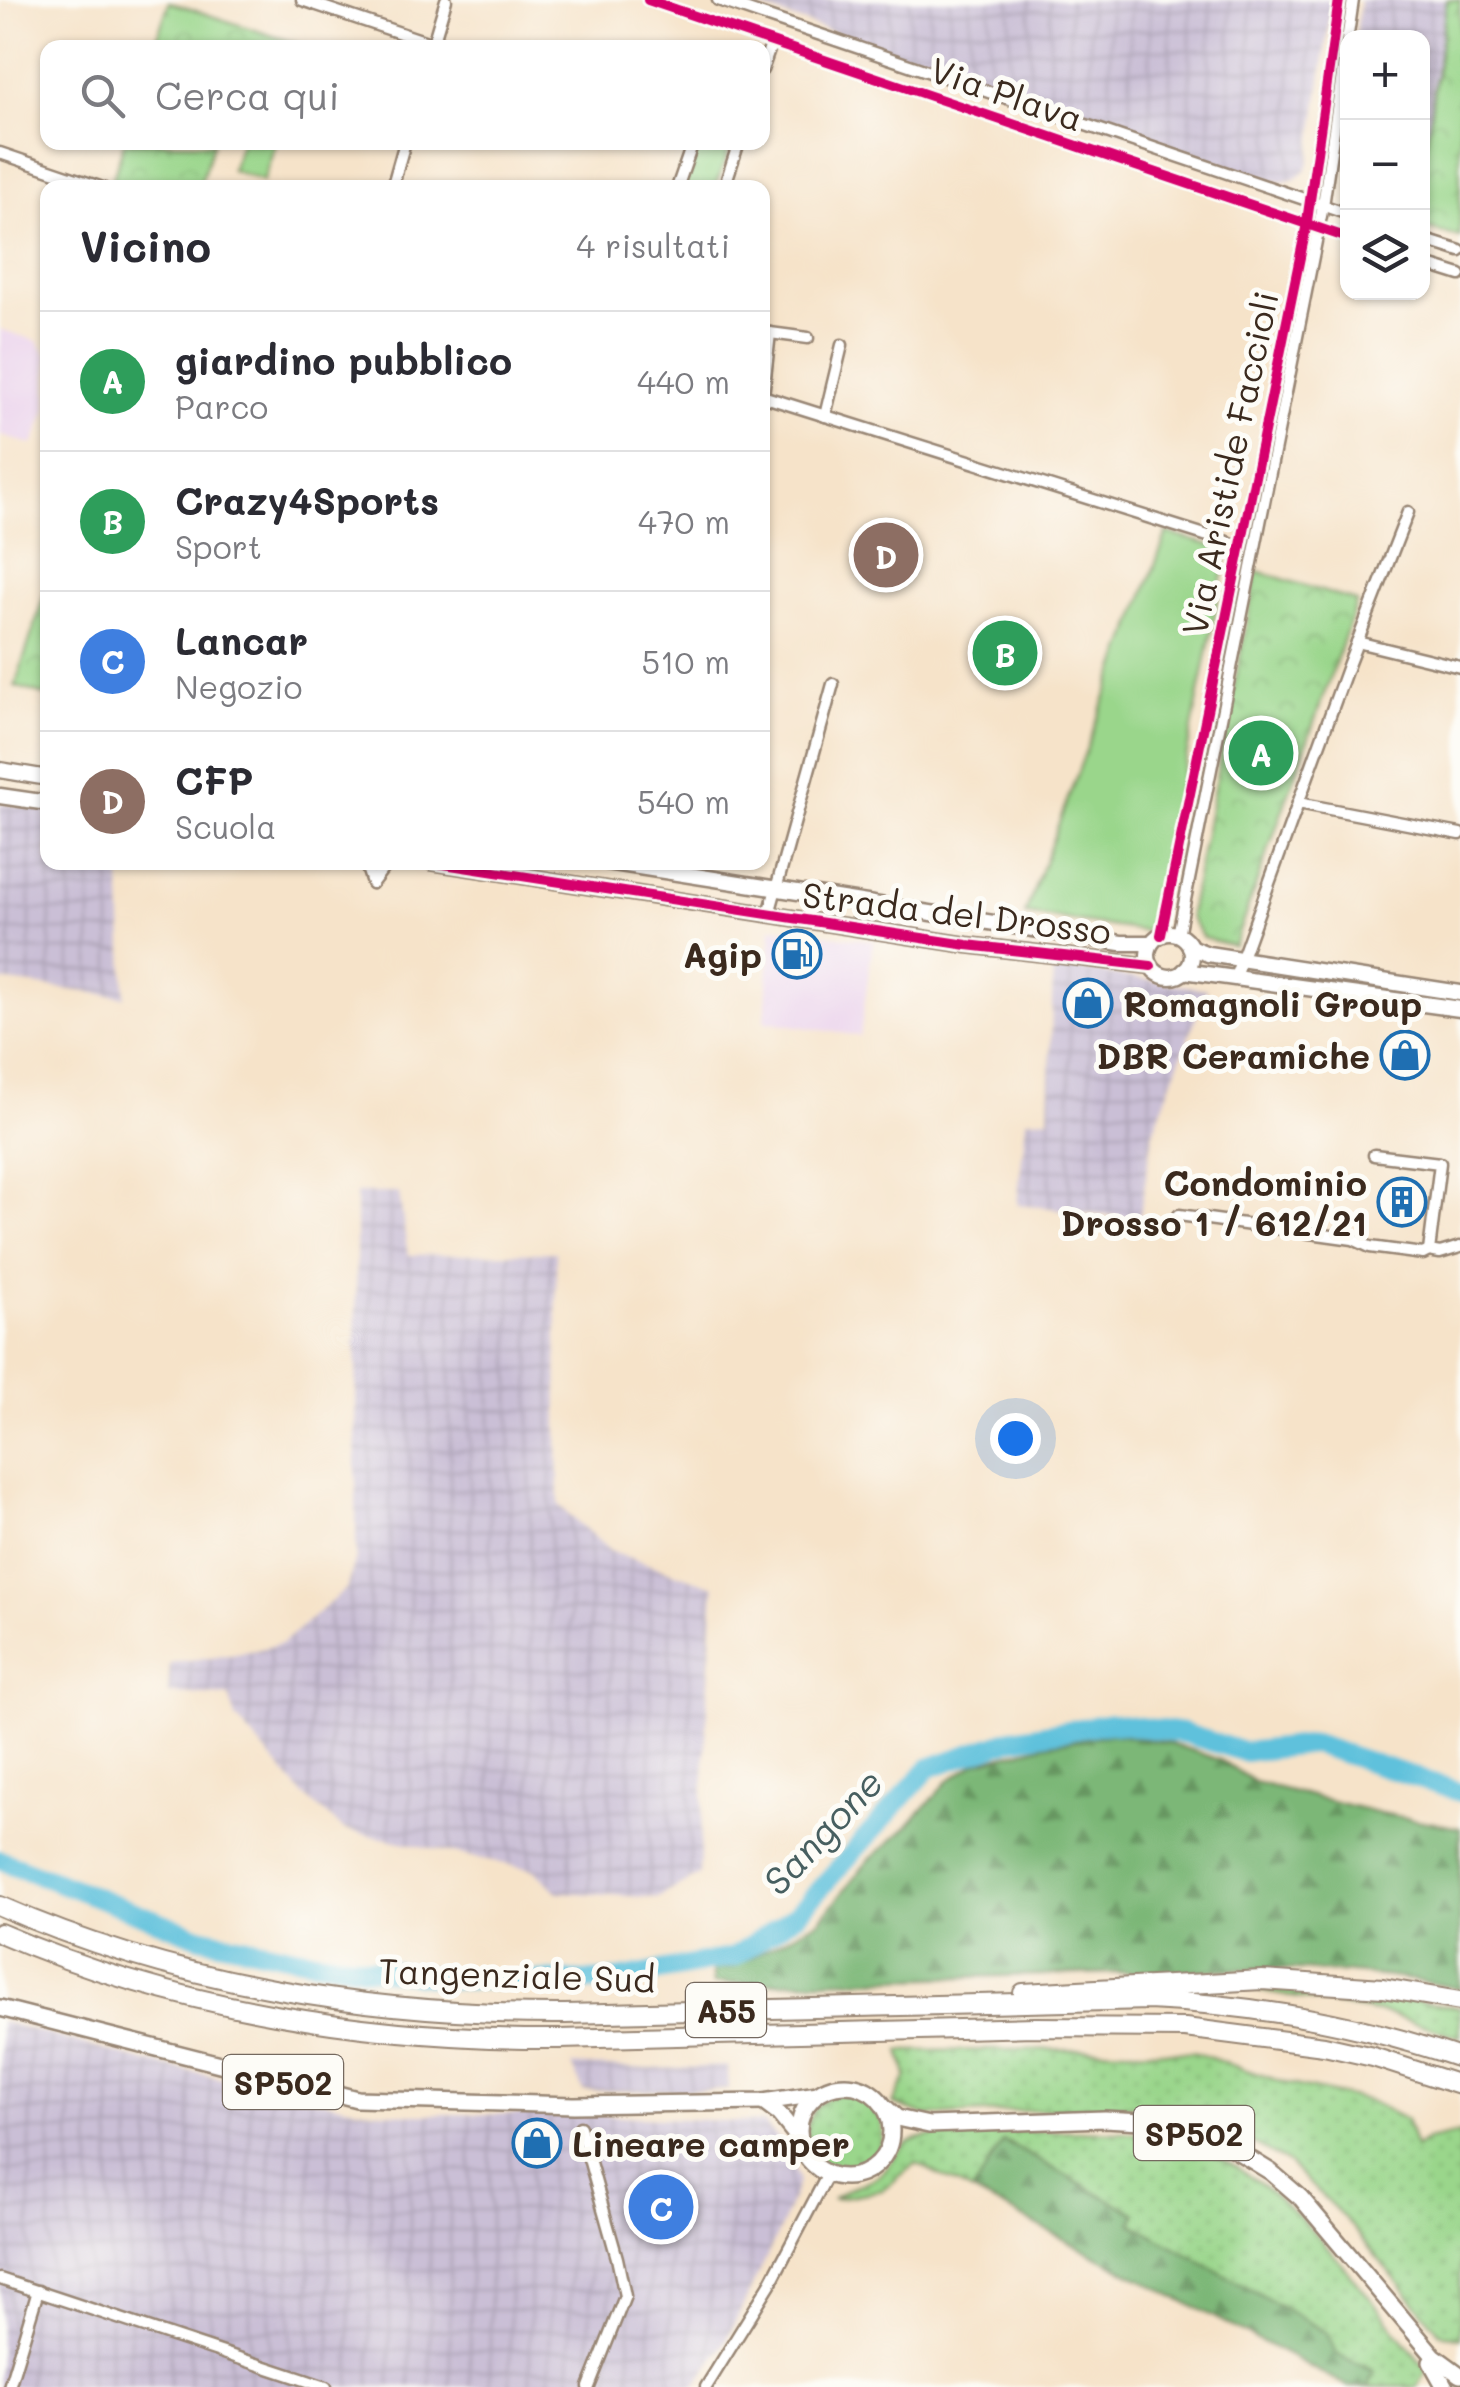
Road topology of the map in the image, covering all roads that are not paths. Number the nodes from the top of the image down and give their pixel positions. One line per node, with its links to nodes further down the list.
1 (302, 0): 7 (street)
2 (446, 0): 8 (street)
3 (648, 0): 9 (street, Via Plava)
4 (718, 0): 12 (street, Via Plava)
5 (1339, 0): 24 (street, Via Aristide Faccioli)
6 (1353, 0): 25 (street, Via Aristide Faccioli)
7 (416, 40)
8 (435, 40)
9 (766, 40)
10 (772, 42): 11 (street); 14 (street, Via Plava)
11 (770, 48)
12 (925, 70): 13 (street, Via Plava); 14 (street, Via Plava)
13 (946, 78): 15 (street, Via Plava); 24 (street, Via Plava)
14 (918, 92): 15 (street, Via Plava)
15 (940, 99): 27 (street, Via Plava)
16 (403, 150): 21 (street)
17 (690, 150): 22 (street)
18 (736, 150): 23 (street)
19 (0, 153): 20 (street)
20 (79, 180)
21 (394, 180)
22 (680, 180)
23 (727, 180)
24 (1309, 202): 25 (street, Via Plava); 27 (street, Via Aristide Faccioli)
25 (1323, 206): 26 (street, Via Plava); 27 (street, Via Aristide Faccioli)
26 (1340, 211)
27 (1312, 227): 28 (street, Via Plava); 39 (street, Via Aristide Faccioli); 40 (street, Via Aristide Faccioli)
28 (1340, 236)
29 (1430, 242): 30 (street)
30 (1460, 252)
31 (1430, 266): 32 (street)
32 (1460, 275)
33 (770, 333): 34 (street)
34 (808, 338)
35 (842, 345): 37 (street)
36 (770, 398): 37 (street)
37 (825, 416): 39 (street)
38 (1408, 512): 41 (street)
39 (1240, 546): 40 (street); 59 (street, Via Aristide Faccioli)
40 (1254, 550): 58 (street, Via Aristide Faccioli)
41 (1357, 642): 42 (street); 48 (street)
42 (1460, 667)
43 (833, 684): 54 (street, Strada del Drosso)
44 (0, 770): 45 (street)
45 (40, 777)
46 (0, 796): 47 (street)
47 (40, 802)
48 (1298, 803): 49 (street); 61 (street)
49 (1460, 834)
50 (368, 870): 51 (street)
51 (382, 870)
52 (526, 870): 56 (street, Strada del Drosso)
53 (658, 870): 54 (street, Strada del Drosso)
54 (774, 888): 55 (street, Strada del Drosso); 56 (street, Strada del Drosso)
55 (878, 904): 57 (street); 59 (street, Strada del Drosso)
56 (768, 914): 57 (street, Strada del Drosso)
57 (874, 931): 62 (street, Strada del Drosso)
58 (1178, 934): 59 (street); 60 (street)
59 (1156, 939): 62 (street)
60 (1190, 947): 61 (street); 63 (street)
61 (1243, 960): 64 (street); 65 (street)
62 (1151, 966): 63 (street)
63 (1184, 971): 64 (street)
64 (1235, 978): 66 (street)
65 (1460, 993)
66 (1460, 1009)
67 (1374, 1155): 70 (street)
68 (1179, 1215): 70 (street)
69 (1460, 1247): 70 (street)
70 (1429, 1251)
71 (0, 1906): 74 (highway, Tangenziale Sud / A55)
72 (0, 1933): 77 (highway, Tangenziale Sud / A55)
73 (1460, 2001): 74 (highway)
74 (940, 2004): 76 (highway, Tangenziale Sud / A55)
75 (0, 2008): 79 (main road, SP502)
76 (1460, 2058)
77 (1460, 2085)
78 (818, 2094): 79 (main road, SP502); 80 (main road, SP502); 83 (main road)
79 (764, 2102): 83 (main road)
80 (884, 2107): 81 (main road, SP502); 84 (main road)
81 (928, 2125): 84 (main road, SP502); 88 (main road, SP502)
82 (580, 2127): 94 (street)
83 (800, 2140): 85 (main road)
84 (888, 2149): 85 (main road, SP502)
85 (828, 2174): 95 (street)
86 (0, 2279): 87 (street)
87 (38, 2291): 92 (street); 93 (street)
88 (1391, 2307): 89 (main road, SP502); 96 (main road, SP502)
89 (1420, 2338): 90 (main road, SP502); 91 (main road, SP502)
90 (1460, 2360)
91 (1460, 2375)
92 (9, 2387)
93 (326, 2387)
94 (589, 2387)
95 (706, 2387)
96 (1445, 2387)

